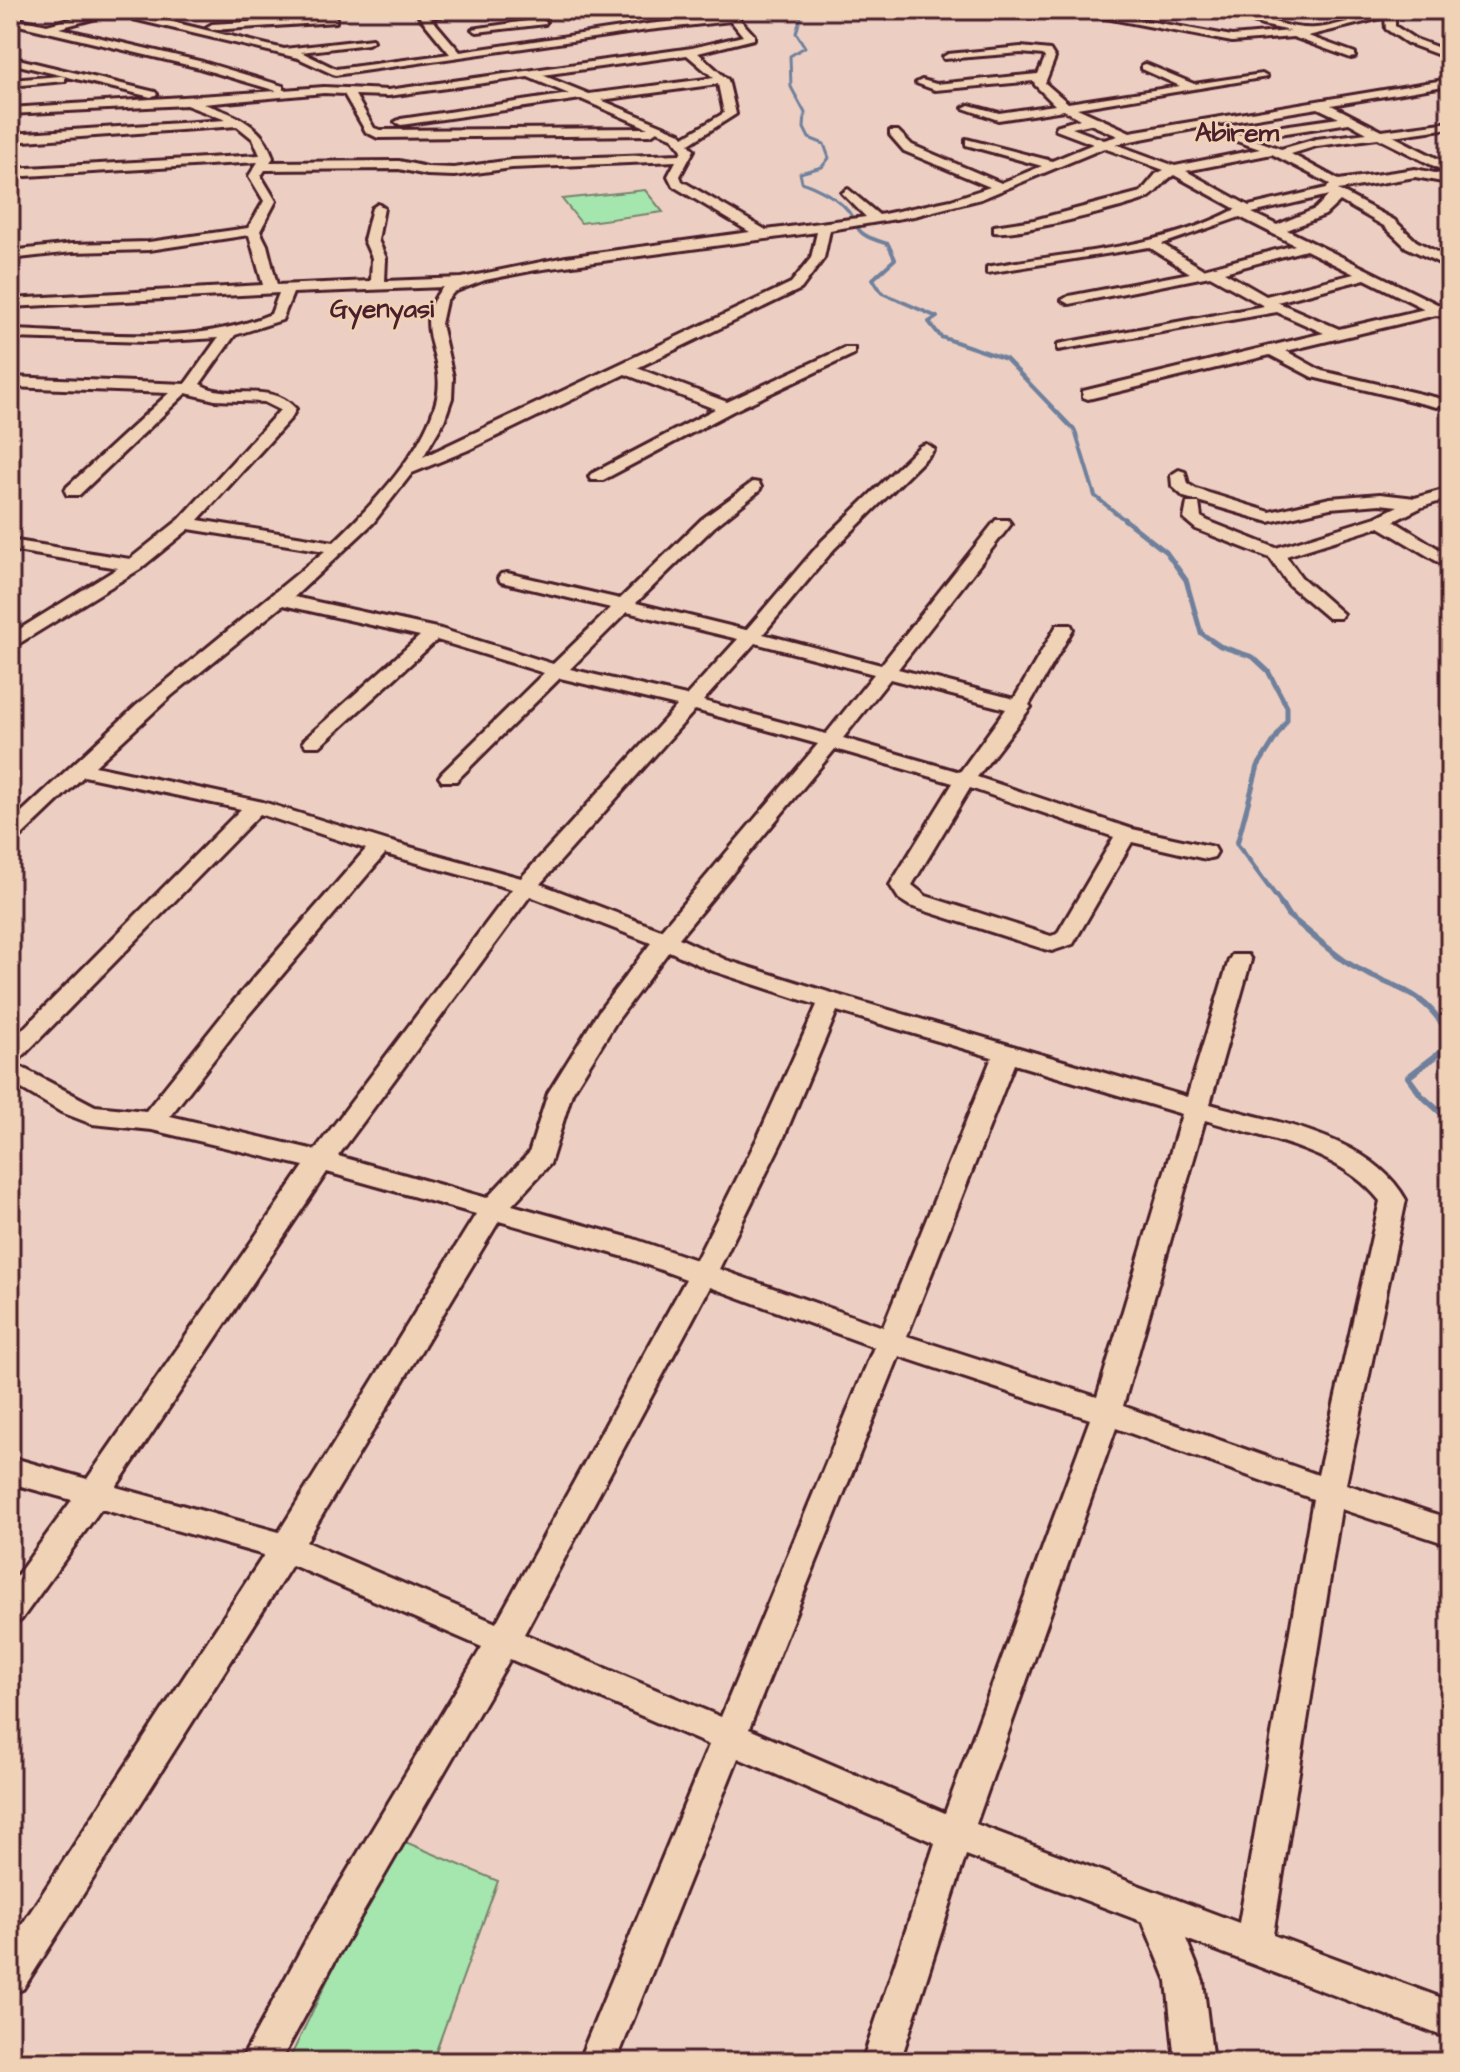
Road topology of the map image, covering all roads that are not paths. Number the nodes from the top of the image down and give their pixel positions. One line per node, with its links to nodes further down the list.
1 (139, 10): 5 (street); 16 (street)
2 (465, 10): 26 (street)
3 (526, 10): 12 (street)
4 (1223, 10): 13 (street)
5 (102, 12): 15 (street)
6 (1090, 12): 19 (street)
7 (1393, 12): 11 (street); 14 (street)
8 (730, 14): 21 (street); 23 (street)
9 (10, 20): 15 (street)
10 (332, 20): 16 (street)
11 (1362, 21): 14 (street); 18 (street)
12 (541, 22): 17 (street); 21 (street)
13 (1266, 23): 18 (street); 19 (street)
14 (1390, 27): 27 (street)
15 (49, 28): 42 (street)
16 (194, 29): 24 (street)
17 (477, 29)
18 (1314, 32): 19 (street)
19 (1289, 34): 25 (street)
20 (368, 41): 24 (street)
21 (560, 41): 22 (street)
22 (510, 49): 26 (street); 31 (street)
23 (691, 51): 31 (street); 35 (street)
24 (285, 52): 26 (street)
25 (1351, 55)
26 (457, 56)
27 (1450, 56)
28 (948, 57): 33 (street)
29 (10, 60): 32 (street)
30 (1146, 67): 40 (street)
31 (526, 72): 41 (street); 43 (street)
32 (75, 77): 37 (street); 45 (street)
33 (1040, 77): 38 (street); 47 (street)
34 (1262, 77): 39 (street)
35 (723, 80): 43 (street); 65 (street)
36 (1450, 82): 46 (street)
37 (10, 83)
38 (922, 83)
39 (1207, 85): 40 (street); 51 (street)
40 (1191, 87): 44 (street)
41 (348, 92): 42 (street); 57 (street)
42 (282, 93): 45 (street)
43 (584, 97): 57 (street); 58 (street)
44 (1108, 101): 47 (street); 49 (street)
45 (198, 103): 50 (street); 54 (street); 59 (street)
46 (1320, 104): 51 (street); 53 (street)
47 (1064, 106): 48 (street); 52 (street)
48 (969, 108)
49 (1121, 108)
50 (10, 113): 64 (street)
51 (1263, 113): 55 (street)
52 (1092, 120): 62 (street); 67 (street)
53 (1349, 120): 61 (street); 63 (street)
54 (237, 123): 59 (street); 70 (street)
55 (1197, 123): 62 (street); 68 (street)
56 (1450, 125): 63 (street)
57 (368, 126): 58 (street)
58 (666, 131): 65 (street)
59 (132, 132): 64 (street)
60 (894, 133): 77 (street)
61 (1261, 133)
62 (1129, 136): 67 (street)
63 (1379, 136): 68 (street); 72 (street)
64 (17, 138)
65 (684, 142): 69 (street)
66 (970, 142): 71 (street)
67 (1099, 144): 71 (street); 73 (street)
68 (1277, 152): 73 (street); 78 (street)
69 (686, 157): 70 (street); 88 (street)
70 (265, 162): 74 (street); 87 (street)
71 (1053, 165): 77 (street)
72 (1447, 167)
73 (1174, 170): 76 (street); 80 (street)
74 (10, 173)
75 (1450, 180): 78 (street)
76 (1200, 186): 80 (street); 82 (street)
77 (1002, 188): 83 (street)
78 (1335, 190): 82 (street); 86 (street); 92 (street)
79 (848, 193): 83 (street)
80 (1145, 195): 85 (street)
81 (378, 208): 97 (street)
82 (1243, 211): 86 (street); 89 (street)
83 (862, 220): 84 (street)
84 (824, 225): 88 (street); 110 (street)
85 (999, 229)
86 (1277, 230): 90 (street)
87 (253, 231): 91 (street); 98 (street)
88 (763, 234): 96 (street)
89 (1151, 243): 93 (street); 94 (street)
90 (1309, 245): 94 (street); 95 (street)
91 (10, 255)
92 (1450, 264)
93 (992, 270)
94 (1206, 272): 99 (street); 100 (street)
95 (1368, 274): 100 (street); 103 (street)
96 (462, 282): 97 (street); 117 (street)
97 (378, 286): 98 (street)
98 (280, 290): 101 (street); 104 (street)
99 (1069, 300)
100 (1264, 301): 102 (street)
101 (10, 303)
102 (1281, 307): 106 (street); 107 (street)
103 (1446, 311): 106 (street)
104 (229, 333): 105 (street); 112 (street)
105 (10, 334)
106 (1340, 335): 108 (street)
107 (1063, 347)
108 (1273, 350): 113 (street); 114 (street)
109 (849, 351): 115 (street)
110 (626, 369): 115 (street); 117 (street)
111 (10, 382): 112 (street)
112 (189, 389): 121 (street); 126 (street)
113 (1088, 394)
114 (1437, 402)
115 (728, 408): 119 (street)
116 (926, 449): 139 (street)
117 (406, 471): 129 (street)
118 (1179, 475): 123 (street)
119 (597, 477)
120 (753, 487): 135 (street)
121 (73, 491)
122 (1450, 493): 123 (street)
123 (1416, 503): 125 (street)
124 (1193, 507): 130 (street)
125 (1382, 521): 130 (street); 131 (street)
126 (186, 523): 129 (street); 132 (street)
127 (1002, 524): 141 (street)
128 (10, 545): 132 (street)
129 (338, 548): 134 (street)
130 (1276, 554): 136 (street)
131 (1450, 564)
132 (134, 565): 140 (street)
133 (507, 578): 135 (street)
134 (280, 599): 138 (street); 147 (street)
135 (624, 605): 139 (street); 142 (street)
136 (1334, 614)
137 (1064, 629): 144 (street)
138 (434, 633): 142 (street); 146 (street)
139 (750, 636): 141 (street); 143 (street)
140 (10, 643)
141 (884, 670): 144 (street); 145 (street)
142 (556, 671): 143 (street); 148 (street)
143 (689, 703): 145 (street); 155 (street)
144 (1021, 707): 149 (street)
145 (831, 741): 149 (street); 156 (street)
146 (313, 742)
147 (81, 769): 150 (street); 151 (street)
148 (449, 777)
149 (965, 780): 152 (street); 152 (street)
150 (256, 806): 153 (street); 160 (street)
151 (10, 834)
152 (1126, 834): 154 (street)
153 (380, 846): 155 (street); 163 (street)
154 (1206, 852)
155 (526, 886): 156 (street); 164 (street)
156 (665, 942): 158 (street); 165 (street)
157 (1240, 960): 162 (street)
158 (830, 1001): 159 (street); 166 (street)
159 (1007, 1051): 162 (street); 167 (street)
160 (10, 1057)
161 (10, 1071): 163 (street)
162 (1196, 1111): 168 (street); 170 (street)
163 (152, 1121): 164 (street)
164 (321, 1161): 165 (street); 171 (street)
165 (492, 1210): 166 (street); 173 (street)
166 (703, 1271): 167 (street); 175 (street)
167 (893, 1342): 168 (street); 176 (street)
168 (1107, 1412): 170 (street); 177 (street)
169 (10, 1470): 171 (street)
170 (1329, 1492): 172 (street); 179 (street)
171 (94, 1494): 173 (street); 174 (street)
172 (1450, 1532)
173 (286, 1548): 175 (street); 180 (street)
174 (10, 1610)
175 (503, 1641): 176 (street); 182 (street)
176 (728, 1737): 177 (street); 183 (street)
177 (955, 1834): 178 (street); 184 (street)
178 (1155, 1908): 179 (street); 185 (street)
179 (1253, 1946): 181 (street)
180 (10, 1976)
181 (1450, 2020)
182 (259, 2062)
183 (597, 2062)
184 (881, 2062)
185 (1194, 2062)

